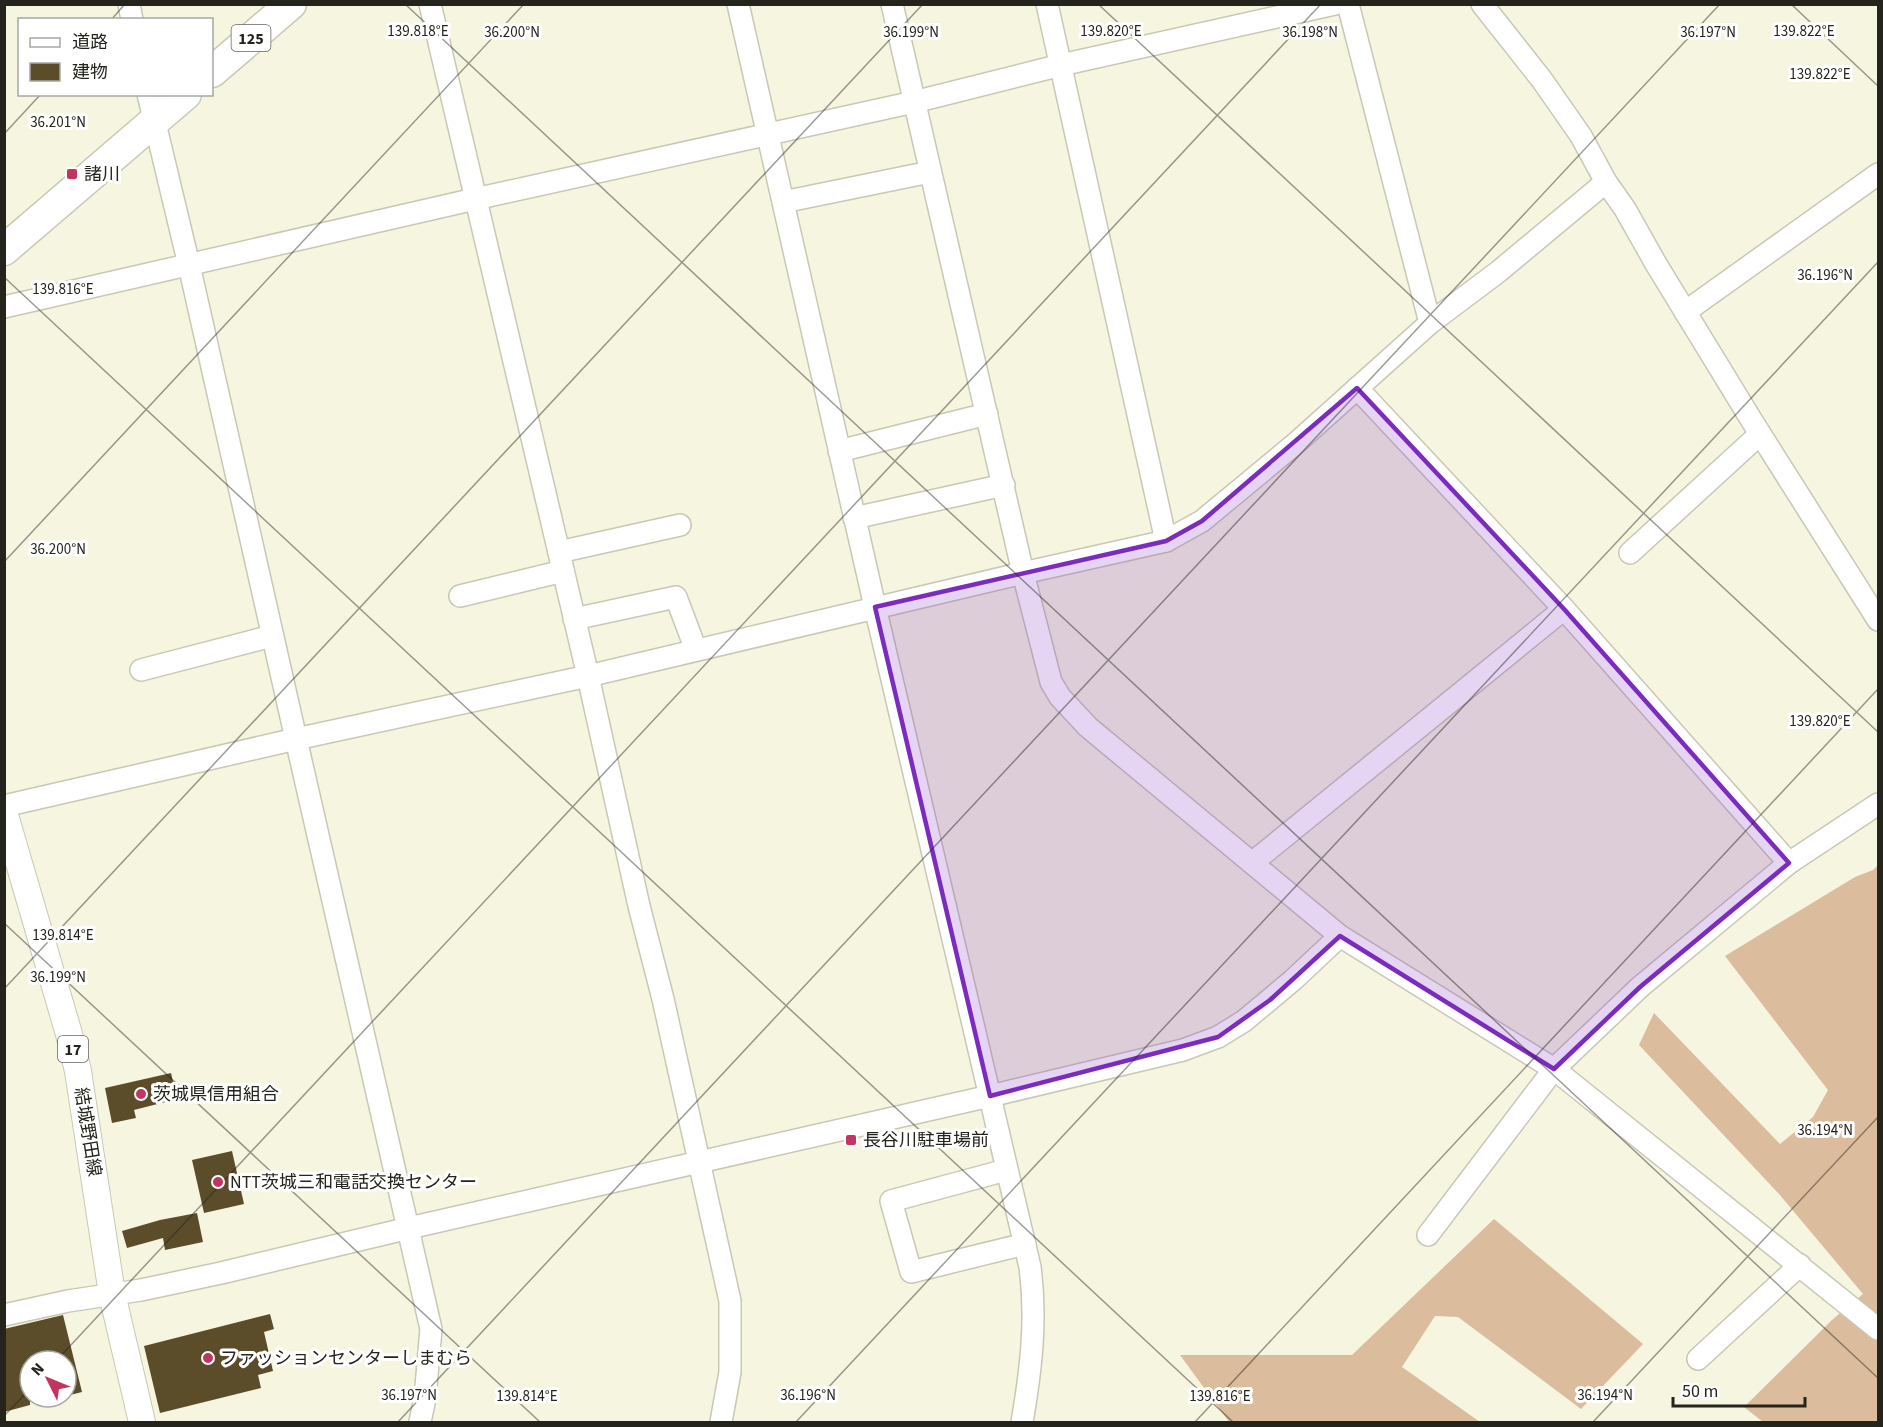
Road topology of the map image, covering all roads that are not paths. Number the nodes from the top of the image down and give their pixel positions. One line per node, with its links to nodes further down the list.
1 (291, 4): 11 (highway, 125)
2 (430, 4): 19 (street)
3 (738, 4): 15 (street)
4 (892, 4): 13 (street)
5 (1047, 4): 10 (street)
6 (1335, 4): 9 (street)
7 (1348, 4): 25 (street)
8 (1482, 4): 18 (street)
9 (1254, 13): 10 (street)
10 (1061, 65): 13 (street); 33 (street)
11 (213, 71)
12 (181, 96): 14 (highway)
13 (914, 102): 15 (street); 16 (street)
14 (150, 108): 21 (highway); 22 (street)
15 (768, 134): 19 (street); 20 (street)
16 (930, 172): 20 (street); 27 (street)
17 (1878, 174): 24 (street)
18 (1606, 182): 24 (street); 25 (street)
19 (475, 199): 22 (street); 35 (street)
20 (783, 202): 29 (street)
21 (4, 250)
22 (189, 266): 23 (street); 42 (street)
23 (4, 307)
24 (1685, 312): 28 (street)
25 (1431, 323): 26 (street)
26 (1357, 388): 33 (street); 39 (street)
27 (987, 414): 29 (street); 30 (street)
28 (1760, 434): 34 (street); 41 (street)
29 (839, 451): 31 (street)
30 (1004, 485): 31 (street); 36 (street)
31 (854, 518): 38 (street)
32 (680, 525): 35 (street)
33 (1166, 541): 36 (street)
34 (1630, 553)
35 (561, 562): 37 (street); 40 (street)
36 (1023, 573): 38 (street); 50 (street)
37 (460, 596)
38 (874, 608): 43 (street); 54 (street)
39 (1564, 609): 50 (street); 51 (street)
40 (574, 619): 43 (street); 45 (street)
41 (1878, 620)
42 (272, 636): 44 (street); 46 (street)
43 (696, 650): 45 (street)
44 (141, 670)
45 (588, 676): 46 (street); 55 (street)
46 (296, 739): 48 (street); 57 (street)
47 (1878, 804): 51 (street)
48 (4, 806)
49 (4, 812): 61 (main road, 結城野田線 / 17)
50 (1252, 863): 52 (street)
51 (1789, 863): 53 (street)
52 (1340, 936): 53 (street); 54 (street)
53 (1554, 1069): 58 (street); 60 (street)
54 (990, 1096): 55 (street); 56 (street)
55 (700, 1162): 57 (street); 67 (street)
56 (1006, 1170): 59 (street); 59 (street)
57 (409, 1228): 61 (street); 66 (street)
58 (1428, 1235)
59 (1025, 1245): 68 (street)
60 (1800, 1265): 63 (street); 64 (street)
61 (112, 1293): 62 (street); 65 (main road, 結城野田線 / 17)
62 (4, 1315)
63 (1878, 1329)
64 (1698, 1359)
65 (142, 1422)
66 (420, 1422)
67 (721, 1422)
68 (1022, 1422)

